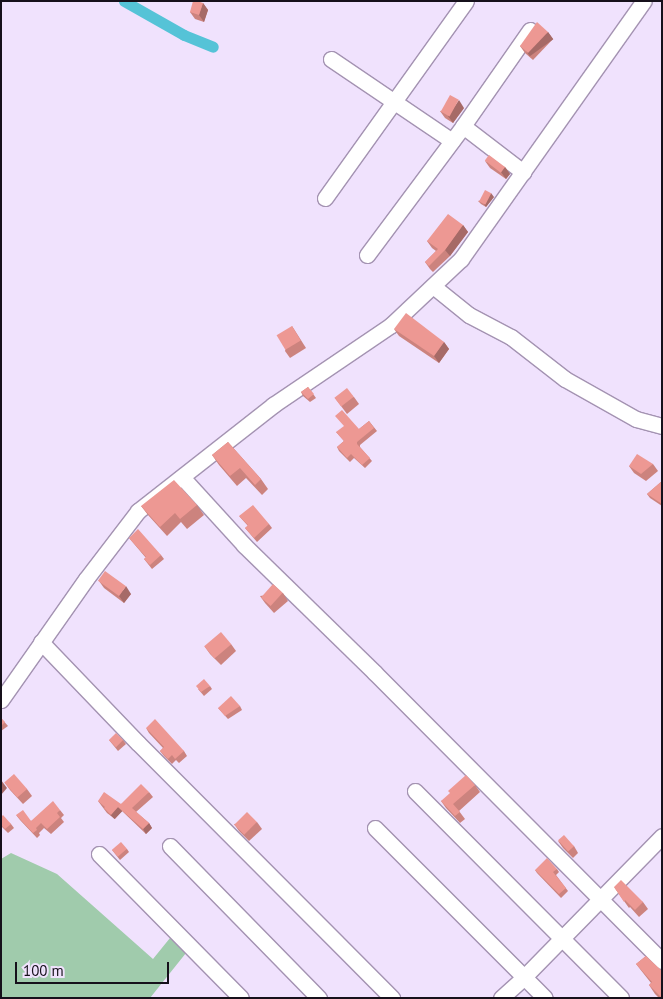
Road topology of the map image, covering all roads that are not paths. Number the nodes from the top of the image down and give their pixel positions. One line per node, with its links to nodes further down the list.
1 (466, 1): 5 (street)
2 (644, 1): 8 (street)
3 (530, 30): 6 (street)
4 (331, 59): 5 (street)
5 (394, 102): 7 (street); 9 (street)
6 (462, 126): 7 (street); 8 (street)
7 (452, 141): 10 (street)
8 (523, 172): 11 (street)
9 (325, 198)
10 (367, 256)
11 (433, 286): 12 (street); 13 (street)
12 (662, 426)
13 (182, 477): 14 (street); 21 (street)
14 (41, 642): 15 (street); 27 (street)
15 (1, 700)
16 (416, 791): 22 (street)
17 (375, 828): 24 (street)
18 (662, 836): 21 (street)
19 (170, 846): 26 (street)
20 (99, 854): 25 (street)
21 (599, 898): 22 (street); 23 (street)
22 (561, 938): 24 (street); 30 (street)
23 (662, 961)
24 (524, 977): 28 (street); 29 (street)
25 (241, 998)
26 (319, 998)
27 (392, 998)
28 (501, 998)
29 (546, 998)
30 (621, 998)

